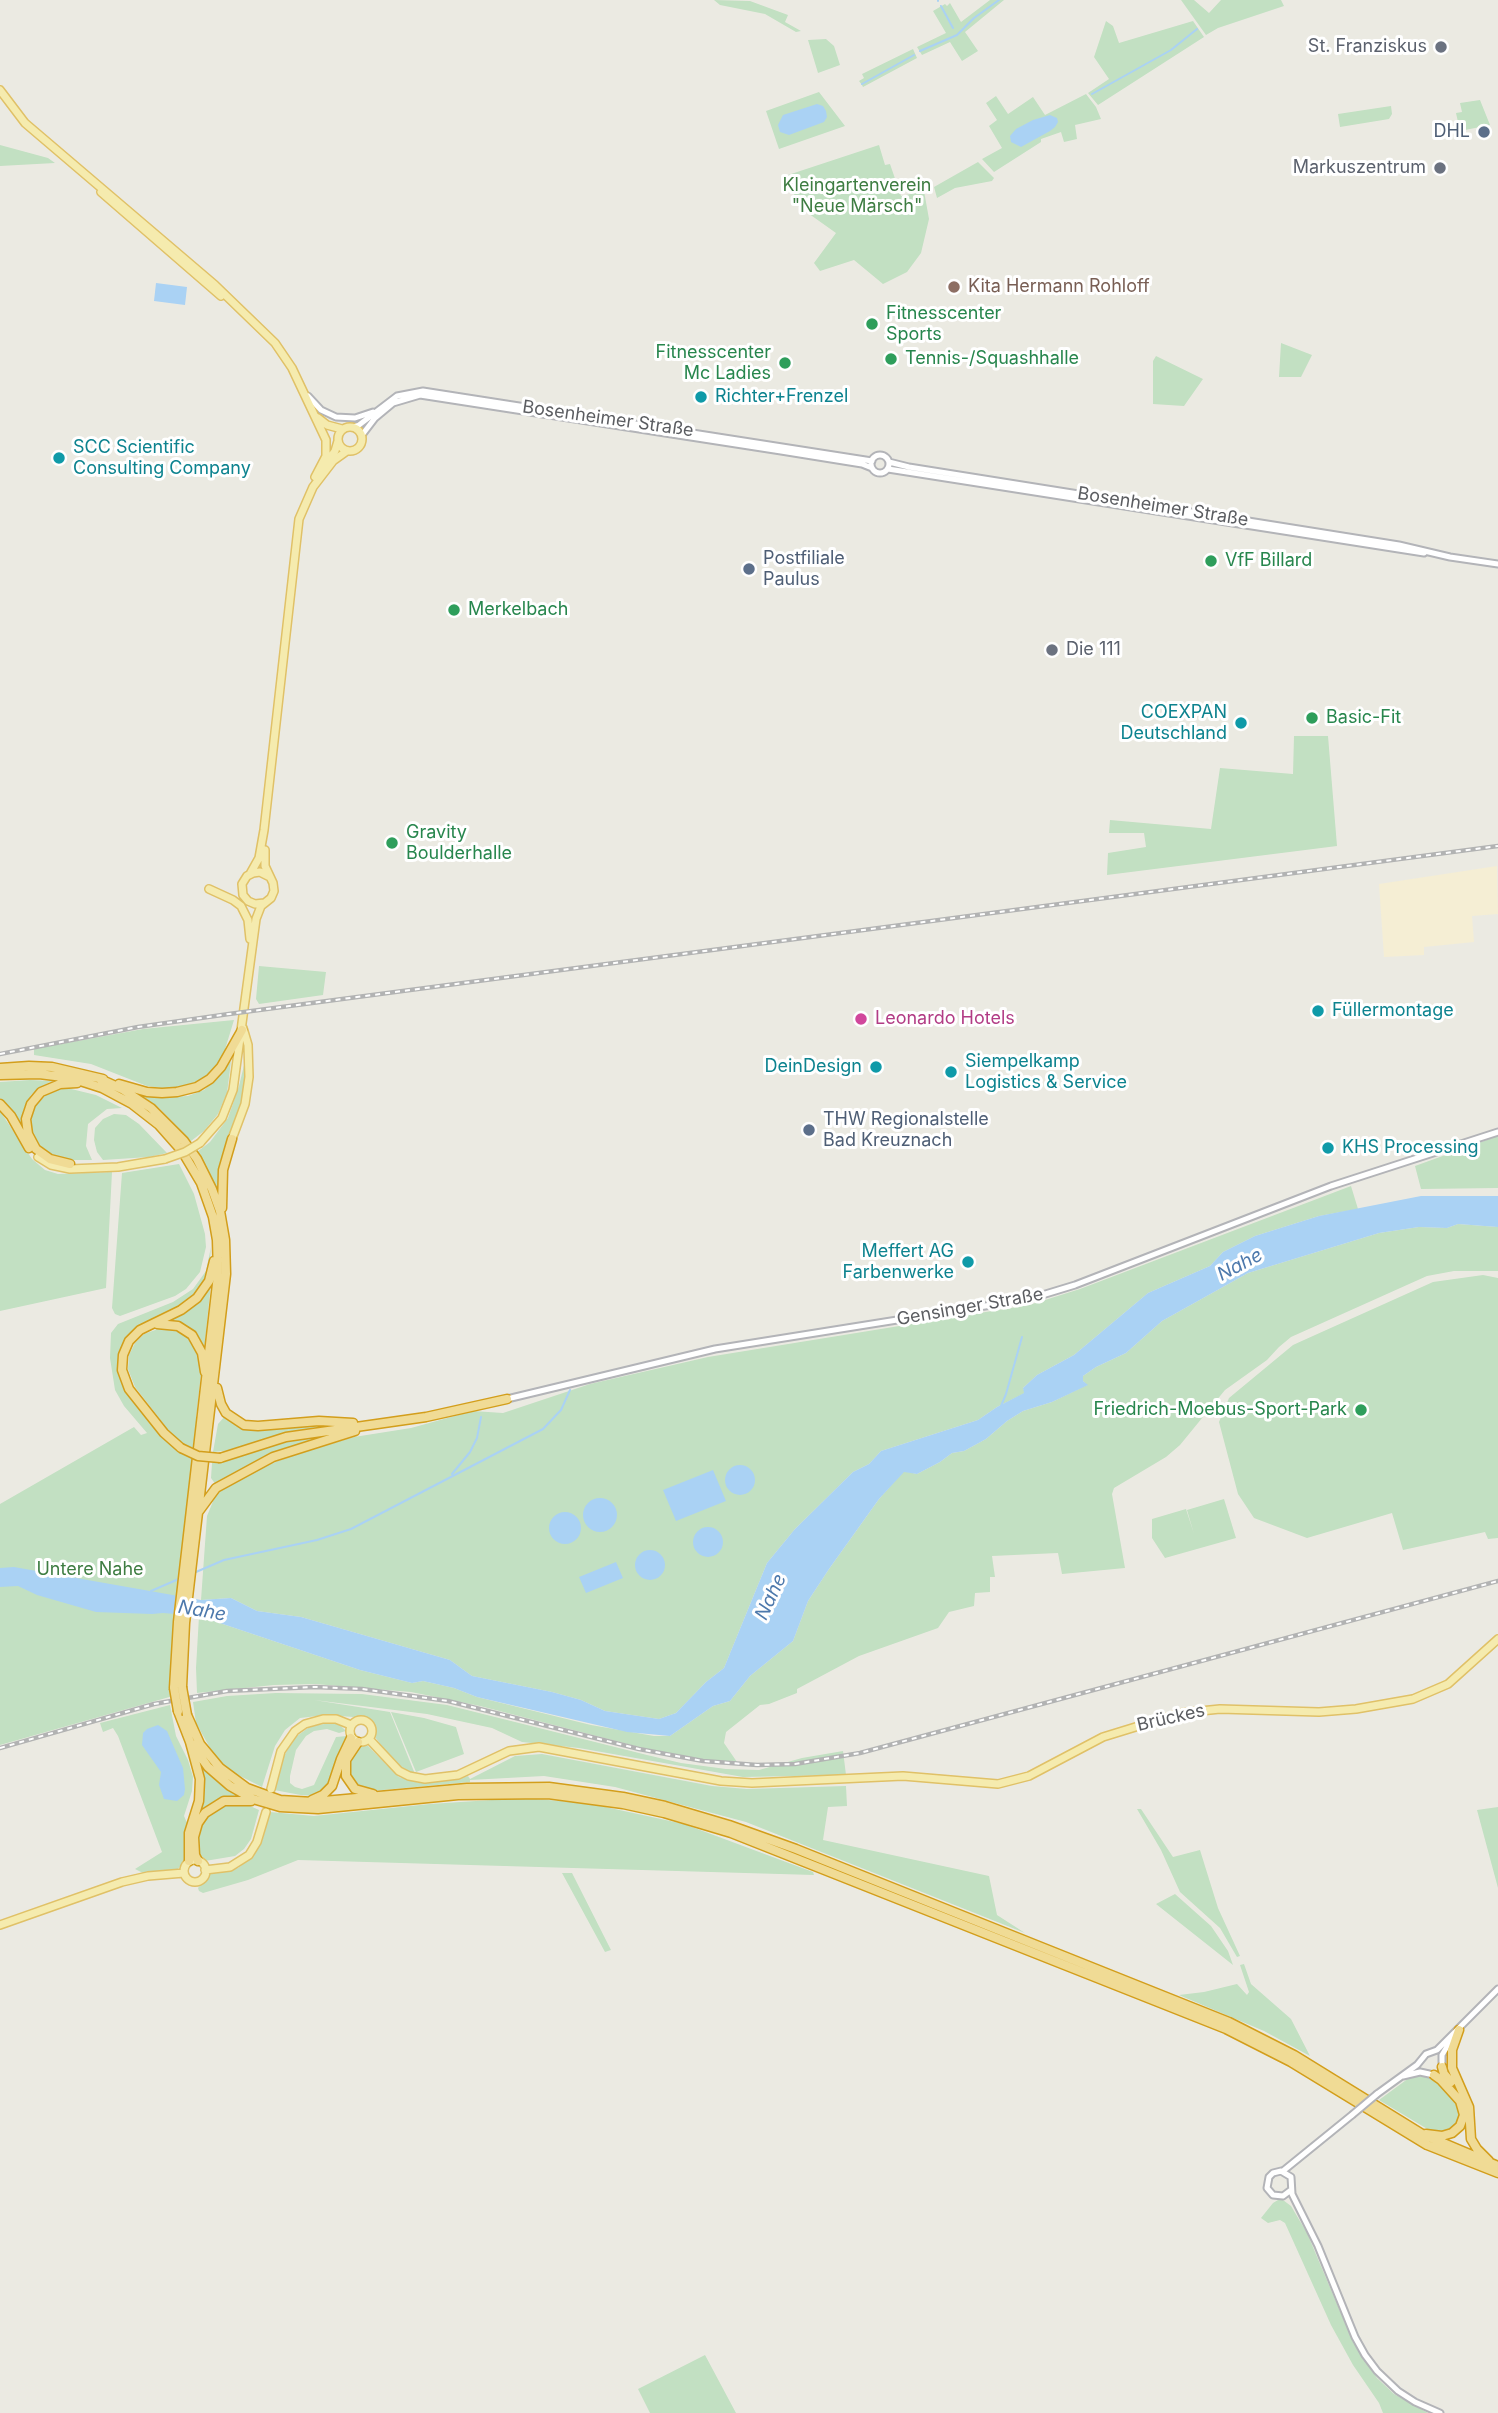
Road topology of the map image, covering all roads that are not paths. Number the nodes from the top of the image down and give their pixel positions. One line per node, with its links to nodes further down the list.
1 (0, 90): 2 (main road)
2 (302, 390): 3 (street); 4 (main road)
3 (379, 409): 5 (street, Bosenheimer Straße); 10 (street, Bosenheimer Straße)
4 (315, 417): 6 (main road); 8 (main road); 12 (main road)
5 (353, 426): 6 (main road); 7 (main road)
6 (342, 429): 8 (main road)
7 (362, 435): 9 (main road); 10 (street, Bosenheimer Straße)
8 (338, 440): 9 (main road); 12 (main road)
9 (347, 451): 13 (main road)
10 (872, 465): 11 (street); 11 (street)
11 (889, 465): 14 (street, Bosenheimer Straße)
12 (315, 477): 13 (main road)
13 (299, 519): 15 (main road)
14 (1498, 564)
15 (264, 831): 16 (main road); 17 (main road); 21 (main road)
16 (250, 874): 17 (main road); 19 (main road)
17 (269, 877): 20 (main road)
18 (209, 889): 22 (main road)
19 (248, 901): 20 (main road); 21 (main road)
20 (265, 903): 21 (main road)
21 (252, 939): 22 (main road)
22 (251, 953): 23 (main road)
23 (242, 1028): 26 (highway); 30 (main road); 32 (main road, bridge)
24 (0, 1068): 26 (highway)
25 (0, 1075): 27 (highway)
26 (100, 1079): 34 (highway)
27 (92, 1084): 33 (highway); 35 (highway)
28 (0, 1104): 31 (highway)
29 (1498, 1132): 39 (street, Gensinger Straße)
30 (232, 1139): 34 (highway)
31 (38, 1157): 32 (main road)
32 (150, 1162): 33 (main road)
33 (70, 1164)
34 (222, 1222): 37 (highway)
35 (217, 1240): 36 (highway); 38 (highway)
36 (144, 1328): 38 (highway); 40 (highway, bridge)
37 (215, 1378): 40 (highway); 41 (highway)
38 (206, 1388): 42 (highway)
39 (507, 1399): 40 (highway)
40 (379, 1424): 41 (highway)
41 (198, 1514): 42 (highway)
42 (191, 1536): 44 (highway)
43 (1498, 1639): 46 (main road, Brückes)
44 (178, 1688): 48 (highway, bridge); 52 (highway, bridge)
45 (351, 1725): 46 (main road); 47 (main road); 49 (main road)
46 (369, 1739): 47 (main road)
47 (355, 1740): 50 (highway); 52 (highway)
48 (190, 1742): 51 (highway); 54 (highway)
49 (271, 1789)
50 (386, 1796): 52 (highway); 66 (highway)
51 (261, 1802): 54 (highway); 70 (highway)
52 (303, 1802)
53 (266, 1812): 55 (main road)
54 (194, 1861): 55 (main road); 56 (main road)
55 (205, 1870): 56 (main road)
56 (184, 1873): 57 (main road)
57 (0, 1925)
58 (1498, 1989): 59 (street)
59 (1459, 2030): 60 (street); 62 (street); 65 (highway)
60 (1433, 2052): 61 (street); 62 (street)
61 (1420, 2061): 63 (street); 64 (street)
62 (1442, 2063): 63 (street); 65 (highway)
63 (1429, 2074): 64 (street); 66 (highway)
64 (1394, 2081): 67 (street, bridge)
65 (1465, 2097): 68 (highway)
66 (1422, 2134): 68 (highway)
67 (1303, 2157): 69 (street); 71 (street)
68 (1494, 2165)
69 (1283, 2171): 71 (street); 73 (street)
70 (1498, 2173)
71 (1291, 2177): 72 (street)
72 (1291, 2190): 73 (street); 74 (street)
73 (1283, 2196): 74 (street)
74 (1306, 2222): 75 (street)
75 (1440, 2413)

